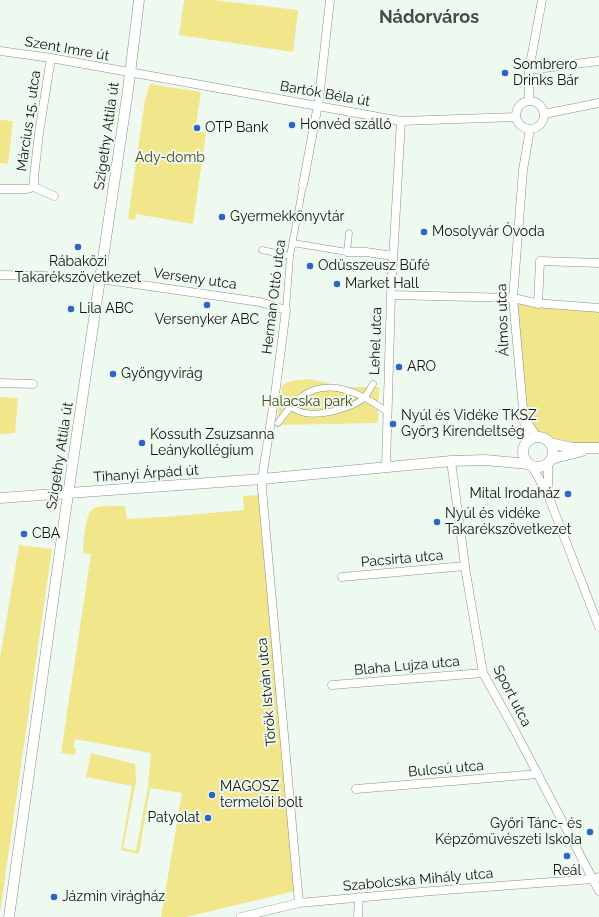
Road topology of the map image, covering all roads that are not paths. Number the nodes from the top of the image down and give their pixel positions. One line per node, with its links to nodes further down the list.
1 (139, 0): 8 (street, Szigethy Attila út)
2 (330, 0): 11 (street, Herman Ottó utca)
3 (542, 0): 7 (street)
4 (0, 51): 5 (street, Szent Imre út)
5 (51, 58): 8 (street, Szent Imre út); 17 (street, Március 15. utca)
6 (599, 61): 7 (street)
7 (529, 70): 9 (street)
8 (130, 72): 11 (street, Bartók Béla út); 29 (street, Szigethy Attila út)
9 (529, 101): 12 (street); 13 (street)
10 (599, 103): 12 (street)
11 (317, 107): 14 (street, Bartók Béla út); 16 (street, Herman Ottó utca)
12 (544, 114): 15 (street)
13 (516, 117): 14 (street, Bartók Béla út); 15 (street)
14 (401, 121): 25 (street, Lehel utca)
15 (530, 129): 31 (street, Álmos utca)
16 (303, 185): 21 (street, Herman Ottó utca)
17 (34, 187): 18 (street, Március 15. utca); 19 (street, Március 15. utca)
18 (0, 189)
19 (54, 196)
20 (349, 233): 23 (street)
21 (293, 243): 23 (street); 24 (street, Herman Ottó utca)
22 (262, 250): 24 (street)
23 (347, 252): 25 (street)
24 (290, 256): 34 (street, Herman Ottó utca)
25 (393, 256): 30 (street, Lehel utca)
26 (599, 263): 32 (street)
27 (0, 276): 28 (street)
28 (46, 276)
29 (100, 279): 34 (street, Verseny utca); 54 (street, Szigethy Attila út)
30 (391, 295): 31 (street); 41 (street, Lehel utca)
31 (513, 298): 32 (street); 42 (street, Álmos utca)
32 (538, 304): 33 (street)
33 (599, 308)
34 (286, 310): 53 (street, Herman Ottó utca)
35 (0, 383): 36 (street)
36 (33, 384)
37 (373, 384): 38 (street)
38 (364, 397): 40 (street); 40 (street); 41 (street)
39 (280, 401): 40 (street)
40 (290, 407): 43 (street)
41 (386, 411): 52 (street, Lehel utca)
42 (523, 414): 44 (street, Álmos utca); 46 (street, Álmos utca)
43 (278, 423)
44 (537, 437): 45 (street, Tihanyi Árpád út); 46 (street, Tihanyi Árpád út)
45 (550, 443): 47 (street, Tihanyi Árpád út); 50 (street)
46 (524, 446): 48 (street, Tihanyi Árpád út); 51 (street)
47 (597, 449): 50 (street, Tihanyi Árpád út)
48 (485, 460): 49 (street, Tihanyi Árpád út); 51 (street, Tihanyi Árpád út)
49 (451, 461): 52 (street, Tihanyi Árpád út); 57 (street, Sport utca)
50 (549, 461): 51 (street, Tihanyi Árpád út); 55 (street)
51 (530, 465): 55 (street)
52 (386, 466): 53 (street, Tihanyi Árpád út)
53 (262, 479): 54 (street, Tihanyi Árpád út); 67 (street, Török István utca)
54 (69, 493): 56 (street, Tihanyi Árpád út); 68 (street, Szigethy Attila út)
55 (548, 495): 59 (street)
56 (0, 498)
57 (465, 566): 58 (street, Pacsirta utca); 60 (street, Sport utca)
58 (342, 577)
59 (599, 627)
60 (483, 673): 61 (street, Blaha Lujza utca); 62 (street, Sport utca)
61 (332, 685)
62 (538, 774): 63 (street, Bulcsú utca); 64 (street, Sport utca)
63 (356, 789)
64 (596, 878): 65 (street, Sport utca); 66 (street, Szabolcska Mihály utca)
65 (599, 890)
66 (359, 897): 67 (street, Szabolcska Mihály utca); 70 (street)
67 (299, 904): 69 (street, Szabolcska Mihály utca)
68 (9, 917)
69 (241, 917)
70 (358, 917)

